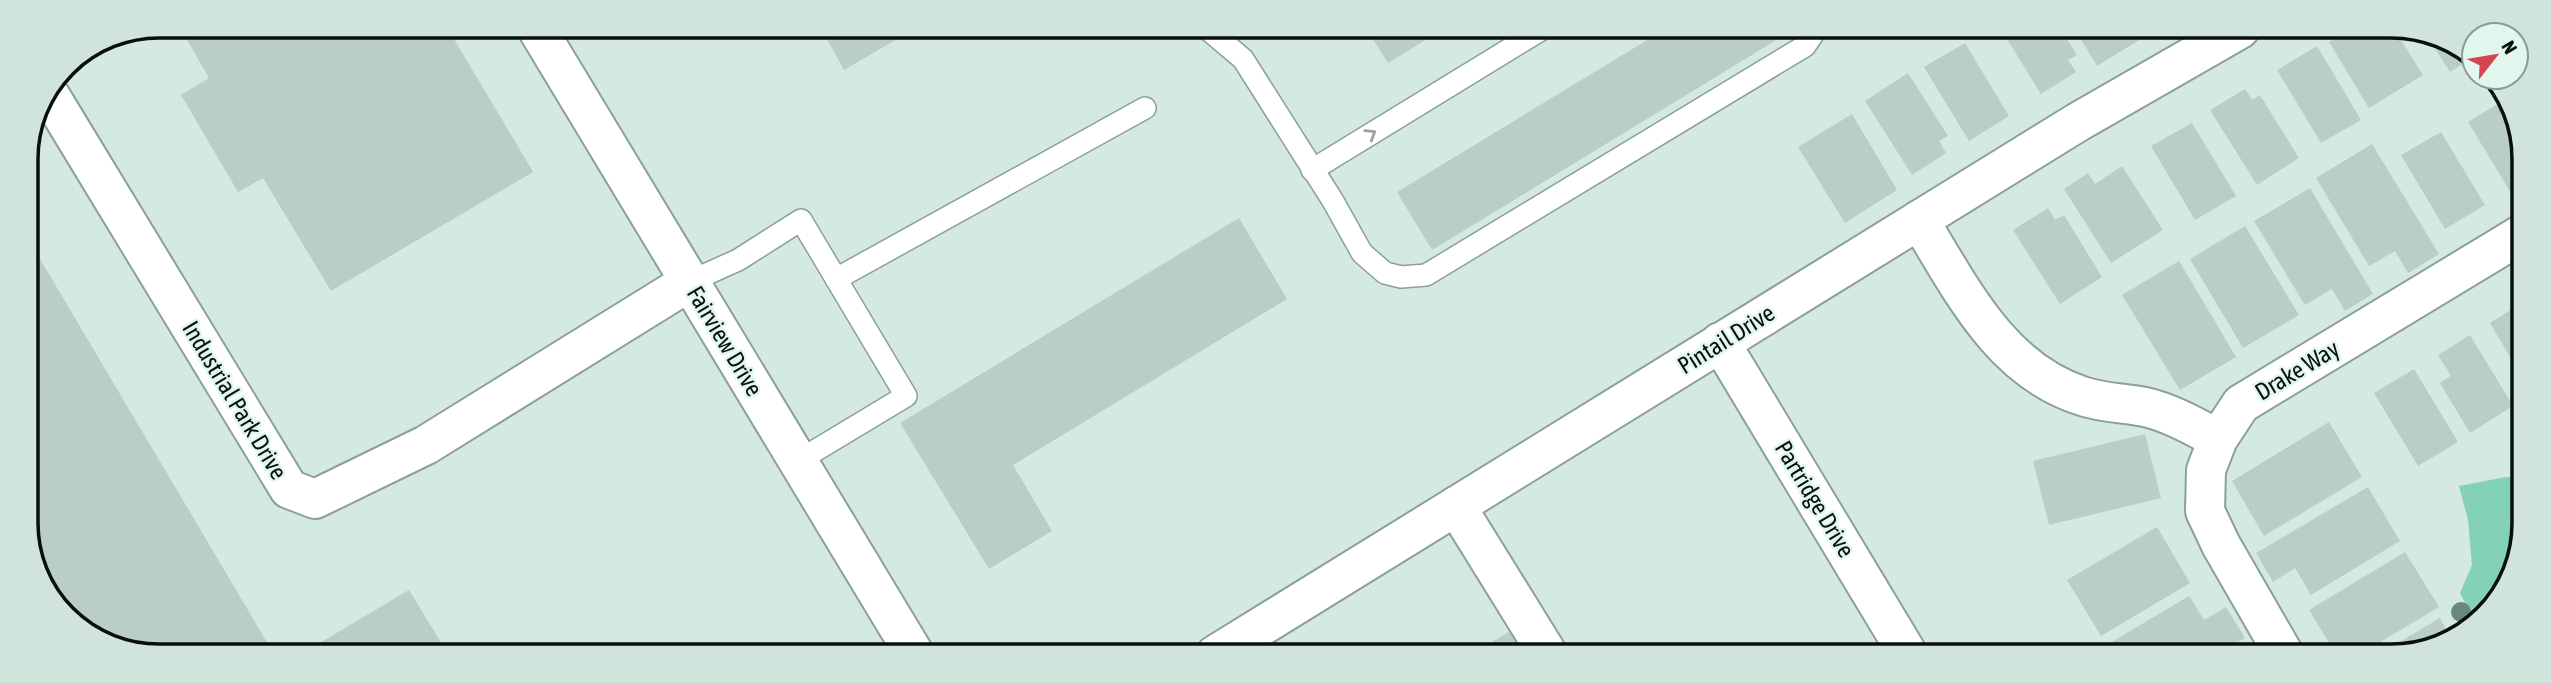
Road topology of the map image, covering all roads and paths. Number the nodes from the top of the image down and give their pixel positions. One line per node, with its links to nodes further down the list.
1 (543, 38): 12 (street, Fairview Drive)
2 (1218, 38): 8 (lane)
3 (1528, 38): 8 (lane, one-way to 3)
4 (1810, 38): 8 (lane)
5 (2224, 38): 9 (street, Pintail Drive)
6 (54, 102): 12 (street, Industrial Park Drive)
7 (1145, 108): 11 (lane)
8 (1312, 170)
9 (1919, 220): 13 (street, Pintail Drive); 14 (street)
10 (2512, 240): 14 (street, Drake Way)
11 (836, 279): 12 (lane); 15 (lane)
12 (689, 282): 15 (street, Fairview Drive)
13 (1720, 342): 16 (street, Pintail Drive); 20 (street, Partridge Drive)
14 (2218, 439): 21 (street, Drake Way)
15 (798, 461): 17 (street, Fairview Drive)
16 (1456, 506): 18 (street, Pintail Drive); 19 (street)
17 (903, 644)
18 (1233, 644)
19 (1542, 644)
20 (1902, 644)
21 (2278, 644)

